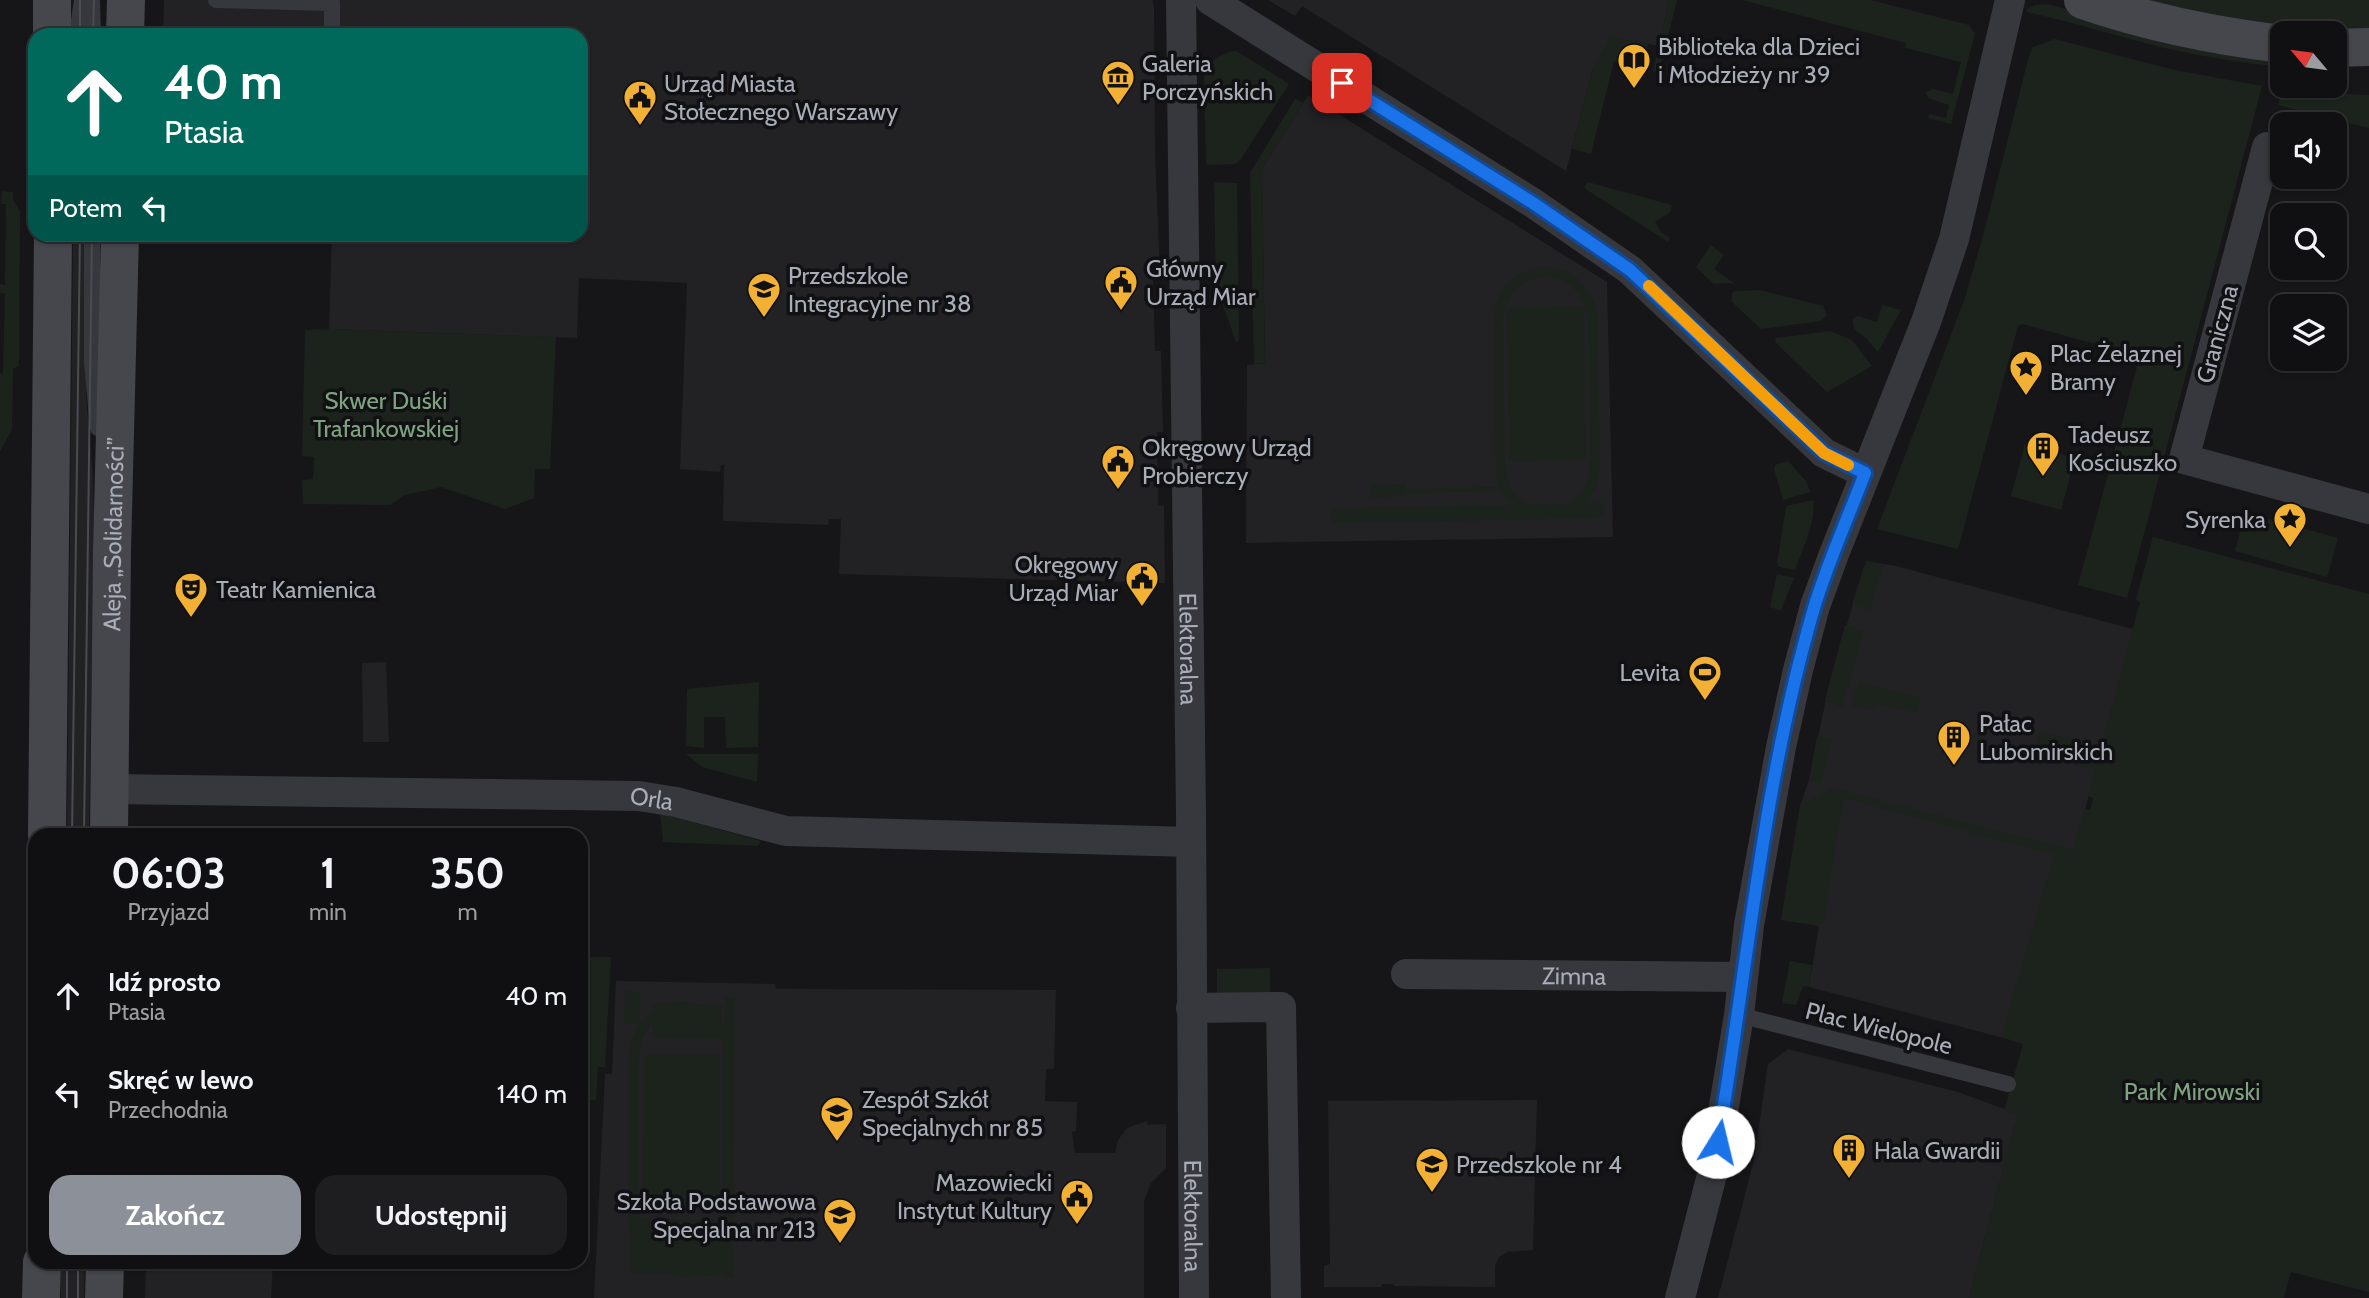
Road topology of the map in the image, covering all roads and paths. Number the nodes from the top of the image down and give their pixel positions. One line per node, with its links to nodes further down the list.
1 (52, 0): 10 (main road)
2 (82, 0): 11 (lane)
3 (92, 0): 12 (lane)
4 (126, 0): 13 (main road)
5 (216, 0): 14 (lane)
6 (1181, 0): 28 (street, Elektoralna)
7 (1210, 0): 22 (street)
8 (2010, 0): 22 (street)
9 (2083, 0): 15 (main road)
10 (52, 28)
11 (78, 28)
12 (93, 28)
13 (125, 28)
14 (332, 28)
15 (2270, 42)
16 (2369, 47): 17 (main road)
17 (2347, 48)
18 (2267, 147): 23 (street, Graniczna)
19 (53, 242): 26 (main road)
20 (92, 242): 24 (lane)
21 (120, 242): 24 (main road, Aleja „Solidarności”)
22 (1865, 473): 30 (street)
23 (2369, 509)
24 (112, 552): 25 (main road, Aleja „Solidarności”)
25 (110, 789): 27 (main road, Aleja „Solidarności”); 28 (street, Orla)
26 (47, 828)
27 (110, 828)
28 (1191, 842): 31 (street, Elektoralna)
29 (1406, 974): 30 (street, Zimna)
30 (1743, 976): 32 (street)
31 (1191, 1007): 38 (street, Elektoralna); 39 (street)
32 (1739, 1015): 33 (lane, Plac Wielopole); 40 (street)
33 (2008, 1084)
34 (41, 1269): 36 (main road)
35 (105, 1269): 37 (main road)
36 (41, 1298)
37 (104, 1298)
38 (1194, 1298)
39 (1286, 1298)
40 (1680, 1298)

